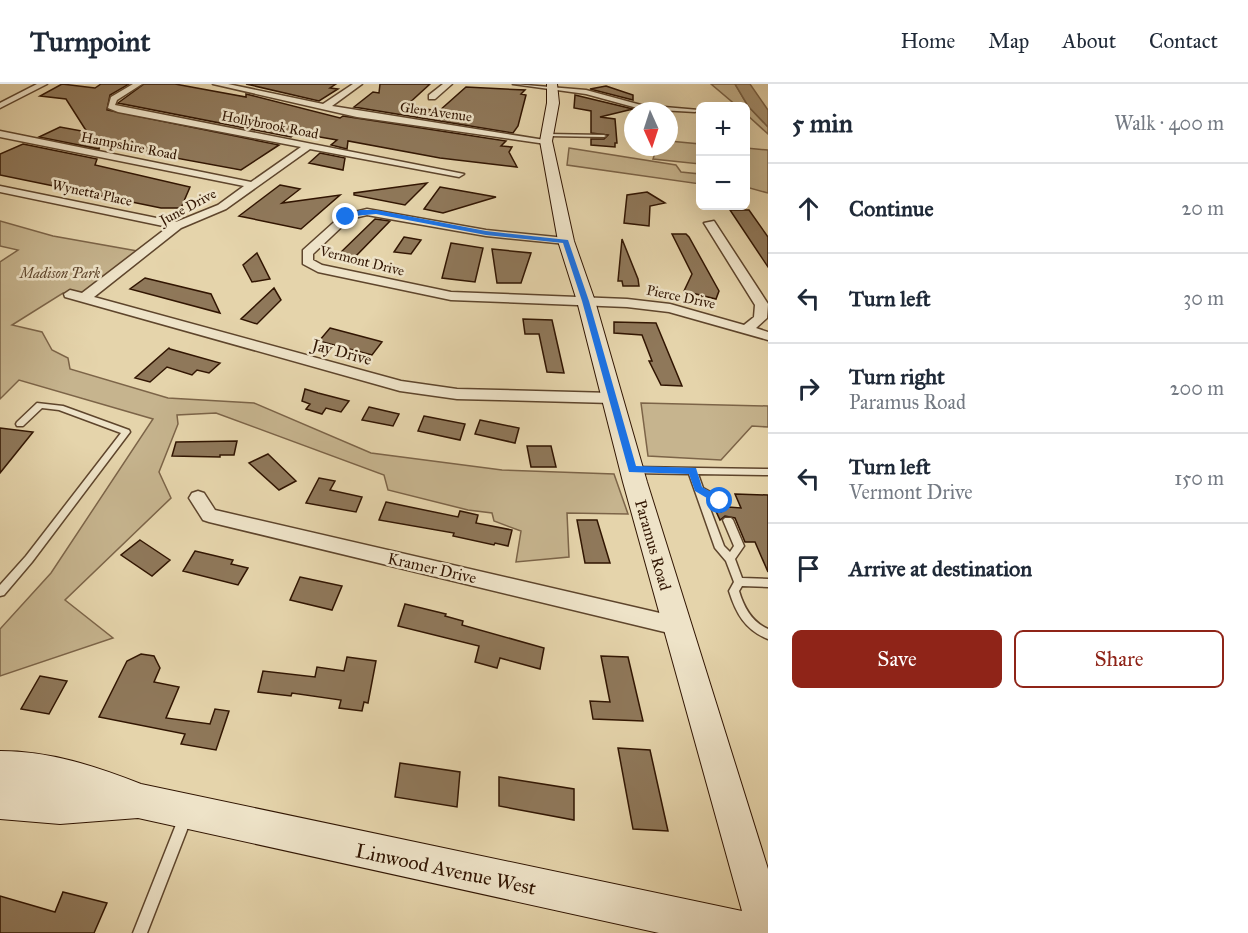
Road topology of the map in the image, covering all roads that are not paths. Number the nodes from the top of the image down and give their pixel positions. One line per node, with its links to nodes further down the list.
1 (43, 84): 11 (street)
2 (138, 84): 17 (street, Hollybrook Road)
3 (217, 84): 9 (street, Glen Avenue)
4 (268, 84): 9 (street)
5 (358, 84): 12 (street)
6 (448, 84): 10 (street)
7 (517, 84): 8 (street)
8 (552, 86): 13 (street); 16 (main road, Paramus Road)
9 (254, 92): 12 (street, Glen Avenue)
10 (432, 97)
11 (0, 106)
12 (325, 107): 16 (street, Glen Avenue)
13 (695, 110)
14 (0, 134): 19 (street, Hampshire Road)
15 (604, 136): 16 (lane)
16 (547, 138): 23 (main road, Paramus Road)
17 (308, 146): 18 (street, Hollybrook Road); 19 (street, June Drive)
18 (459, 174)
19 (253, 185): 22 (street, June Drive)
20 (0, 189): 22 (street, Wynetta Place)
21 (710, 223): 26 (street)
22 (177, 226): 24 (street, June Drive)
23 (566, 241): 25 (main road, Paramus Road); 25 (street, Vermont Drive)
24 (77, 296): 28 (street, Jay Drive)
25 (586, 301): 26 (street, Pierce Drive); 28 (main road, Paramus Road)
26 (746, 330): 27 (street, Pierce Drive)
27 (768, 336)
28 (612, 398): 30 (main road, Paramus Road)
29 (20, 424): 40 (lane)
30 (632, 470): 31 (lane); 41 (main road, Paramus Road)
31 (692, 470): 32 (lane); 33 (lane)
32 (768, 472)
33 (698, 489): 35 (lane); 37 (lane)
34 (198, 498): 41 (street, Kramer Drive)
35 (722, 507)
36 (728, 520): 37 (lane)
37 (730, 559): 38 (lane)
38 (739, 582): 39 (lane); 42 (lane)
39 (768, 583)
40 (0, 592)
41 (677, 626): 49 (main road, Paramus Road)
42 (768, 634)
43 (4, 767): 45 (main road)
44 (0, 801): 45 (main road)
45 (141, 802): 46 (main road, Linwood Avenue West)
46 (188, 812): 47 (lane); 48 (main road, Linwood Avenue West)
47 (140, 933)
48 (751, 933)
49 (768, 933)

